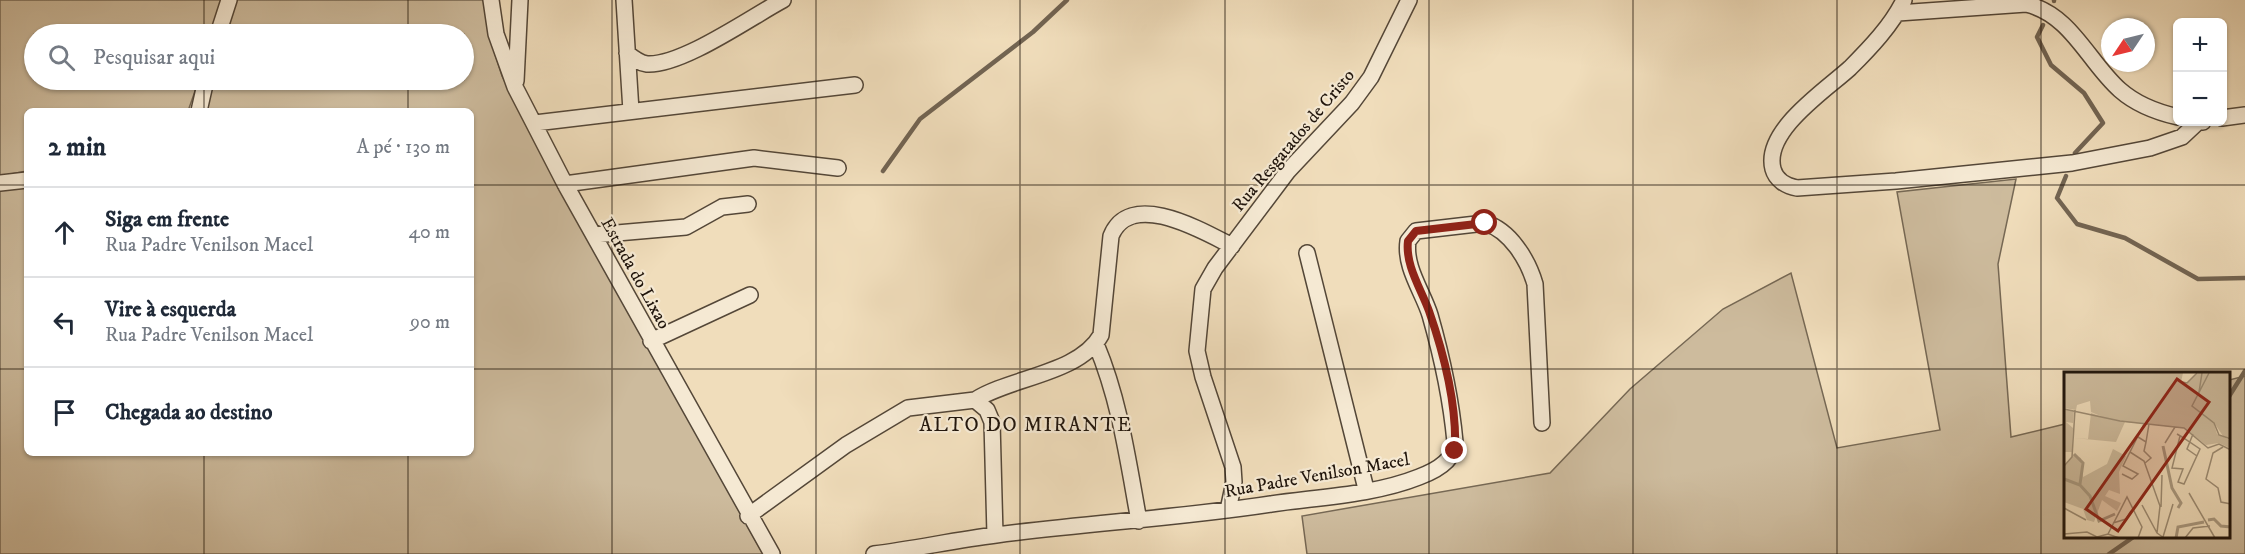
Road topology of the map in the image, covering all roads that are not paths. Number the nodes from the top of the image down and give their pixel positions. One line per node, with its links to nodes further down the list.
1 (228, 0): 8 (street)
2 (491, 0): 11 (street, Estrada do Lixao)
3 (520, 0): 11 (street)
4 (624, 0): 9 (street)
5 (783, 0): 9 (street)
6 (1409, 0): 26 (street, Rua Resgatados de Cristo)
7 (1901, 7): 15 (street); 19 (street)
8 (221, 24)
9 (627, 53): 14 (street)
10 (855, 85): 14 (street)
11 (515, 87): 18 (street, Estrada do Lixao)
12 (204, 90): 13 (street)
13 (200, 108)
14 (631, 111): 18 (street)
15 (2173, 115)
16 (2245, 115): 17 (street)
17 (2227, 117)
18 (535, 123): 23 (street, Estrada do Lixao)
19 (2194, 126)
20 (838, 168): 23 (street)
21 (24, 180): 22 (street)
22 (0, 183)
23 (565, 183): 25 (street, Estrada do Lixao)
24 (748, 204): 25 (street)
25 (594, 236): 29 (street, Estrada do Lixao)
26 (1232, 246): 30 (street); 34 (street, Rua Resgatados de Cristo)
27 (1306, 253): 33 (street)
28 (750, 295): 29 (street)
29 (651, 340): 35 (street, Estrada do Lixao)
30 (1096, 344): 31 (street); 36 (street)
31 (975, 400): 35 (street); 37 (street)
32 (1542, 423): 33 (street, Rua Padre Venilson Macel)
33 (1366, 489): 34 (street, Rua Padre Venilson Macel)
34 (1228, 510): 36 (street, Rua Padre Venilson Macel)
35 (748, 516): 38 (street, Estrada do Lixao)
36 (1139, 521): 37 (street, Rua Padre Venilson Macel)
37 (995, 535): 39 (street, Rua Padre Venilson Macel)
38 (772, 554)
39 (874, 554)

